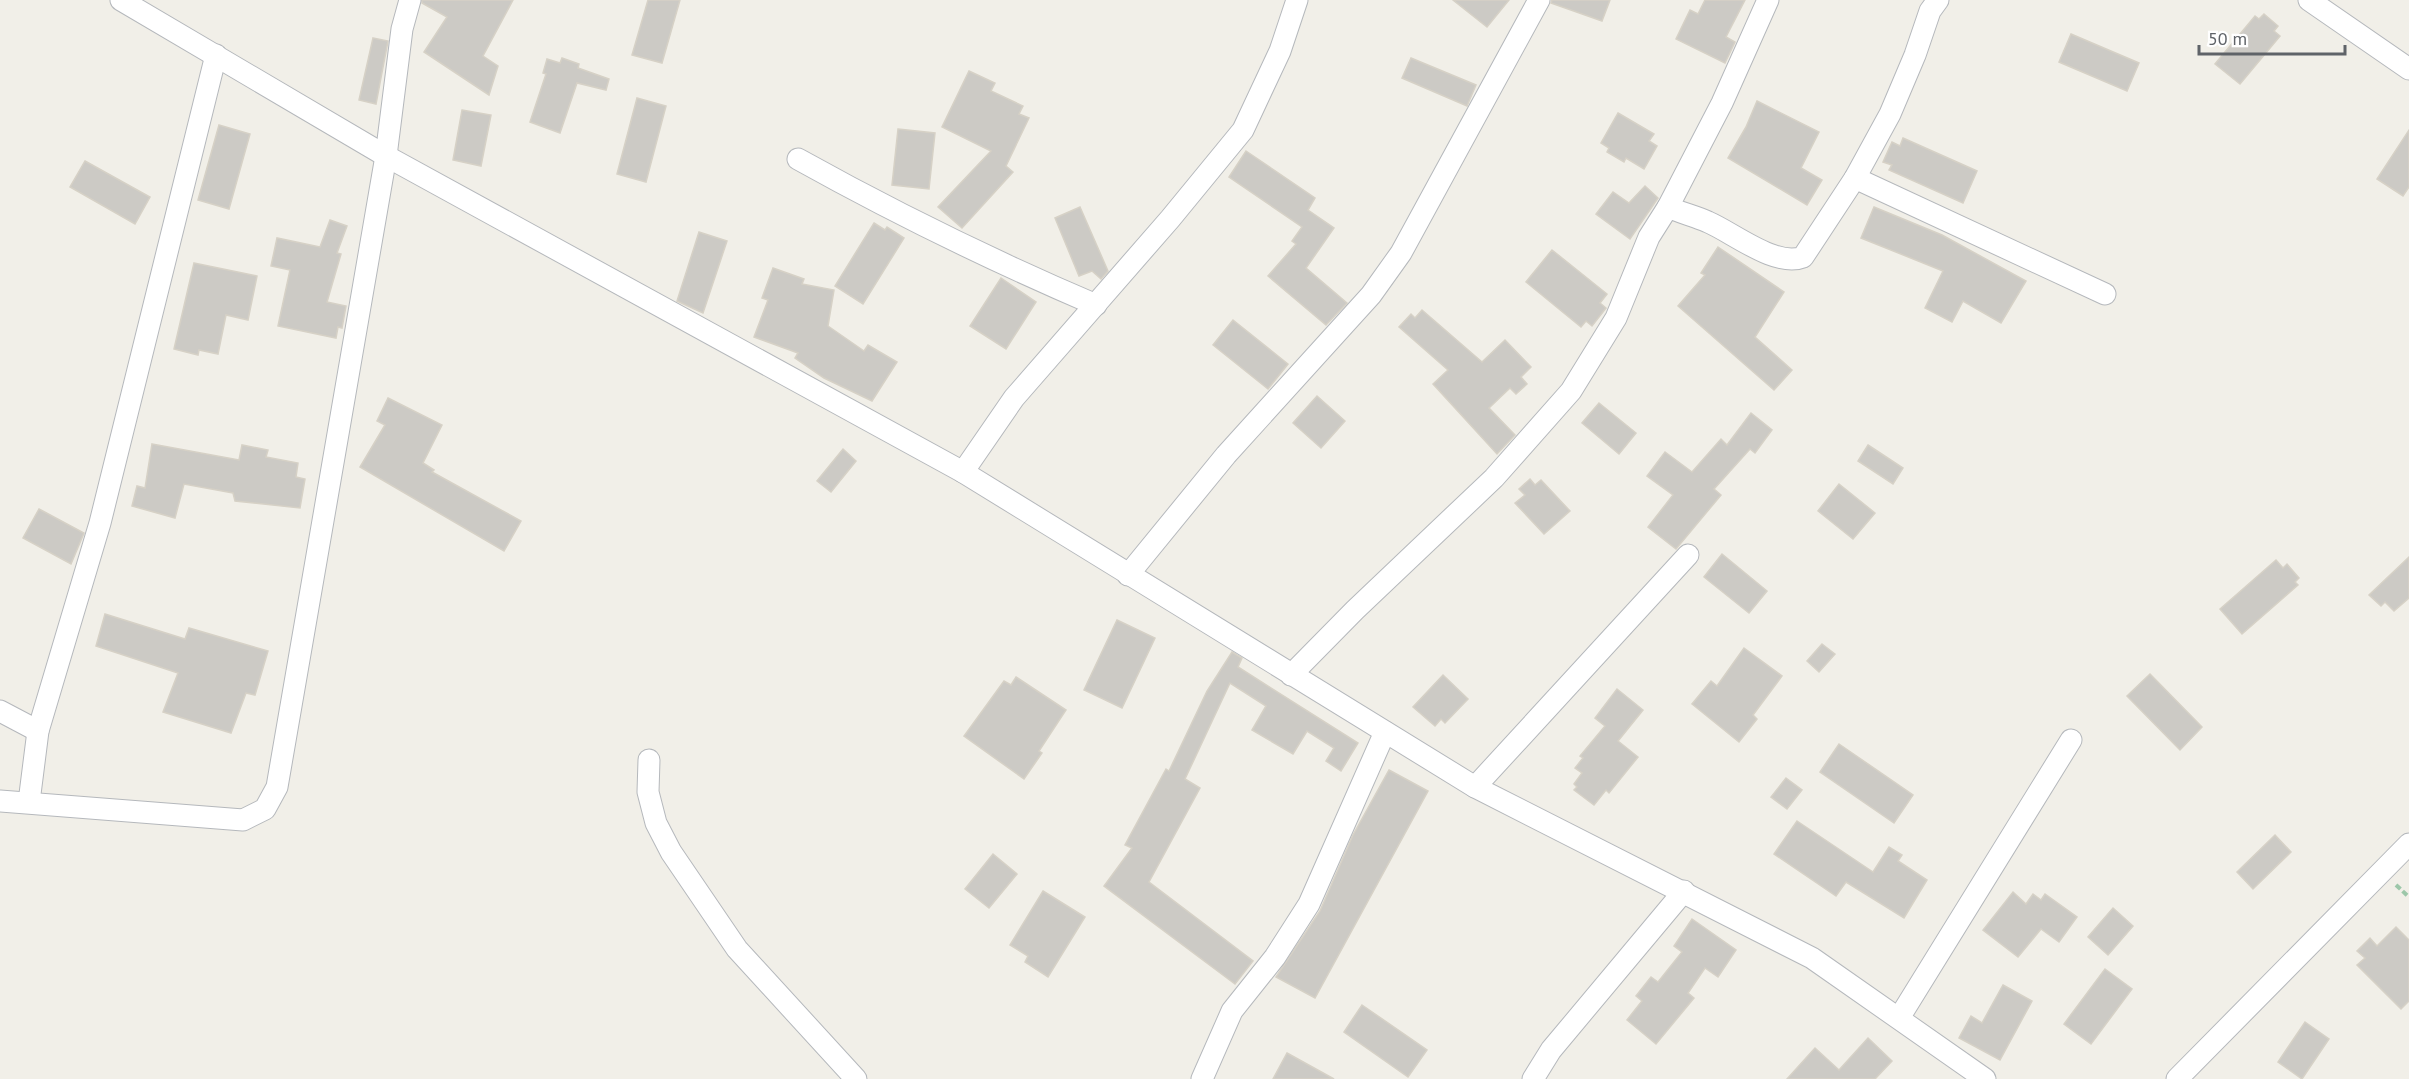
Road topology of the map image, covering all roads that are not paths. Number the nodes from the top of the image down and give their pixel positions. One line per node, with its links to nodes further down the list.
1 (121, 0): 8 (street)
2 (410, 0): 10 (street)
3 (1297, 0): 15 (street)
4 (1539, 0): 18 (street)
5 (1768, 0): 13 (street)
6 (1938, 0): 12 (street)
7 (2309, 0): 9 (street)
8 (216, 55): 10 (street); 21 (street)
9 (2409, 69)
10 (386, 156): 16 (street); 27 (street)
11 (798, 159): 15 (street)
12 (1856, 178): 13 (street); 14 (street)
13 (1668, 207): 19 (street)
14 (2105, 294)
15 (1096, 305): 16 (street)
16 (963, 472): 18 (street)
17 (1688, 555): 25 (street)
18 (1128, 574): 19 (street)
19 (1291, 675): 22 (street)
20 (0, 711): 21 (street)
21 (38, 731): 27 (street)
22 (1385, 732): 25 (street); 32 (street)
23 (2071, 740): 30 (street)
24 (650, 760): 31 (street)
25 (1475, 787): 29 (street)
26 (0, 801): 27 (street)
27 (29, 802)
28 (2409, 844): 35 (street)
29 (1684, 891): 30 (street); 33 (street)
30 (1899, 1018): 34 (street)
31 (856, 1079)
32 (1202, 1079)
33 (1533, 1079)
34 (1985, 1079)
35 (2177, 1079)

